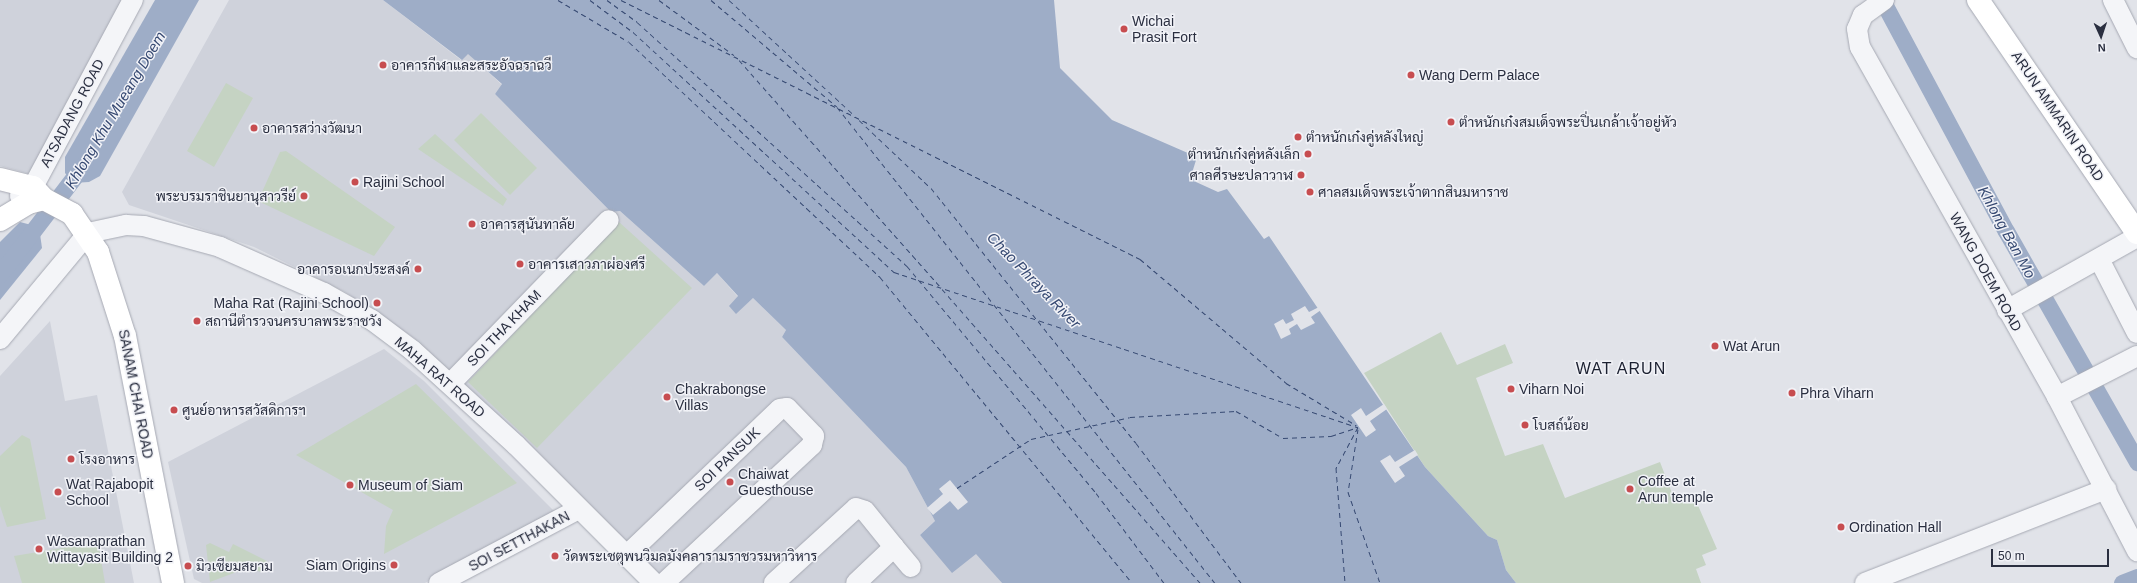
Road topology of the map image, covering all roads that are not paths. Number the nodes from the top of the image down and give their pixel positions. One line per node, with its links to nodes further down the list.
1 (133, 0): 7 (street, ATSADANG ROAD)
2 (1978, 0): 11 (main road, ARUN AMMARIN ROAD)
3 (2113, 0): 5 (street)
4 (1870, 5): 14 (street, WANG DOEM ROAD)
5 (2137, 48)
6 (0, 179): 7 (main road)
7 (39, 193): 8 (main road); 10 (main road, SANAM CHAI ROAD)
8 (0, 218)
9 (609, 220): 18 (street, SOI THA KHAM)
10 (88, 233): 16 (street); 18 (street, MAHA RAT ROAD); 26 (main road, SANAM CHAI ROAD)
11 (2137, 233)
12 (2137, 237): 13 (street)
13 (2099, 259): 14 (street); 15 (street)
14 (2007, 310): 19 (street, WANG DOEM ROAD)
15 (2137, 333)
16 (0, 339)
17 (2137, 356): 19 (street)
18 (450, 384): 21 (street, MAHA RAT ROAD)
19 (2057, 397): 20 (street, WANG DOEM ROAD)
20 (2106, 489): 23 (street, WANG DOEM ROAD); 32 (street)
21 (577, 510): 24 (street, MAHA RAT ROAD); 27 (street, SOI SETTHAKAN)
22 (894, 547): 25 (street); 30 (street); 31 (street)
23 (2137, 551)
24 (627, 555): 28 (street, MAHA RAT ROAD); 29 (street, SOI PANSUK)
25 (911, 567)
26 (173, 583)
27 (439, 583)
28 (654, 583)
29 (664, 583)
30 (774, 583)
31 (856, 583)
32 (1865, 583)

